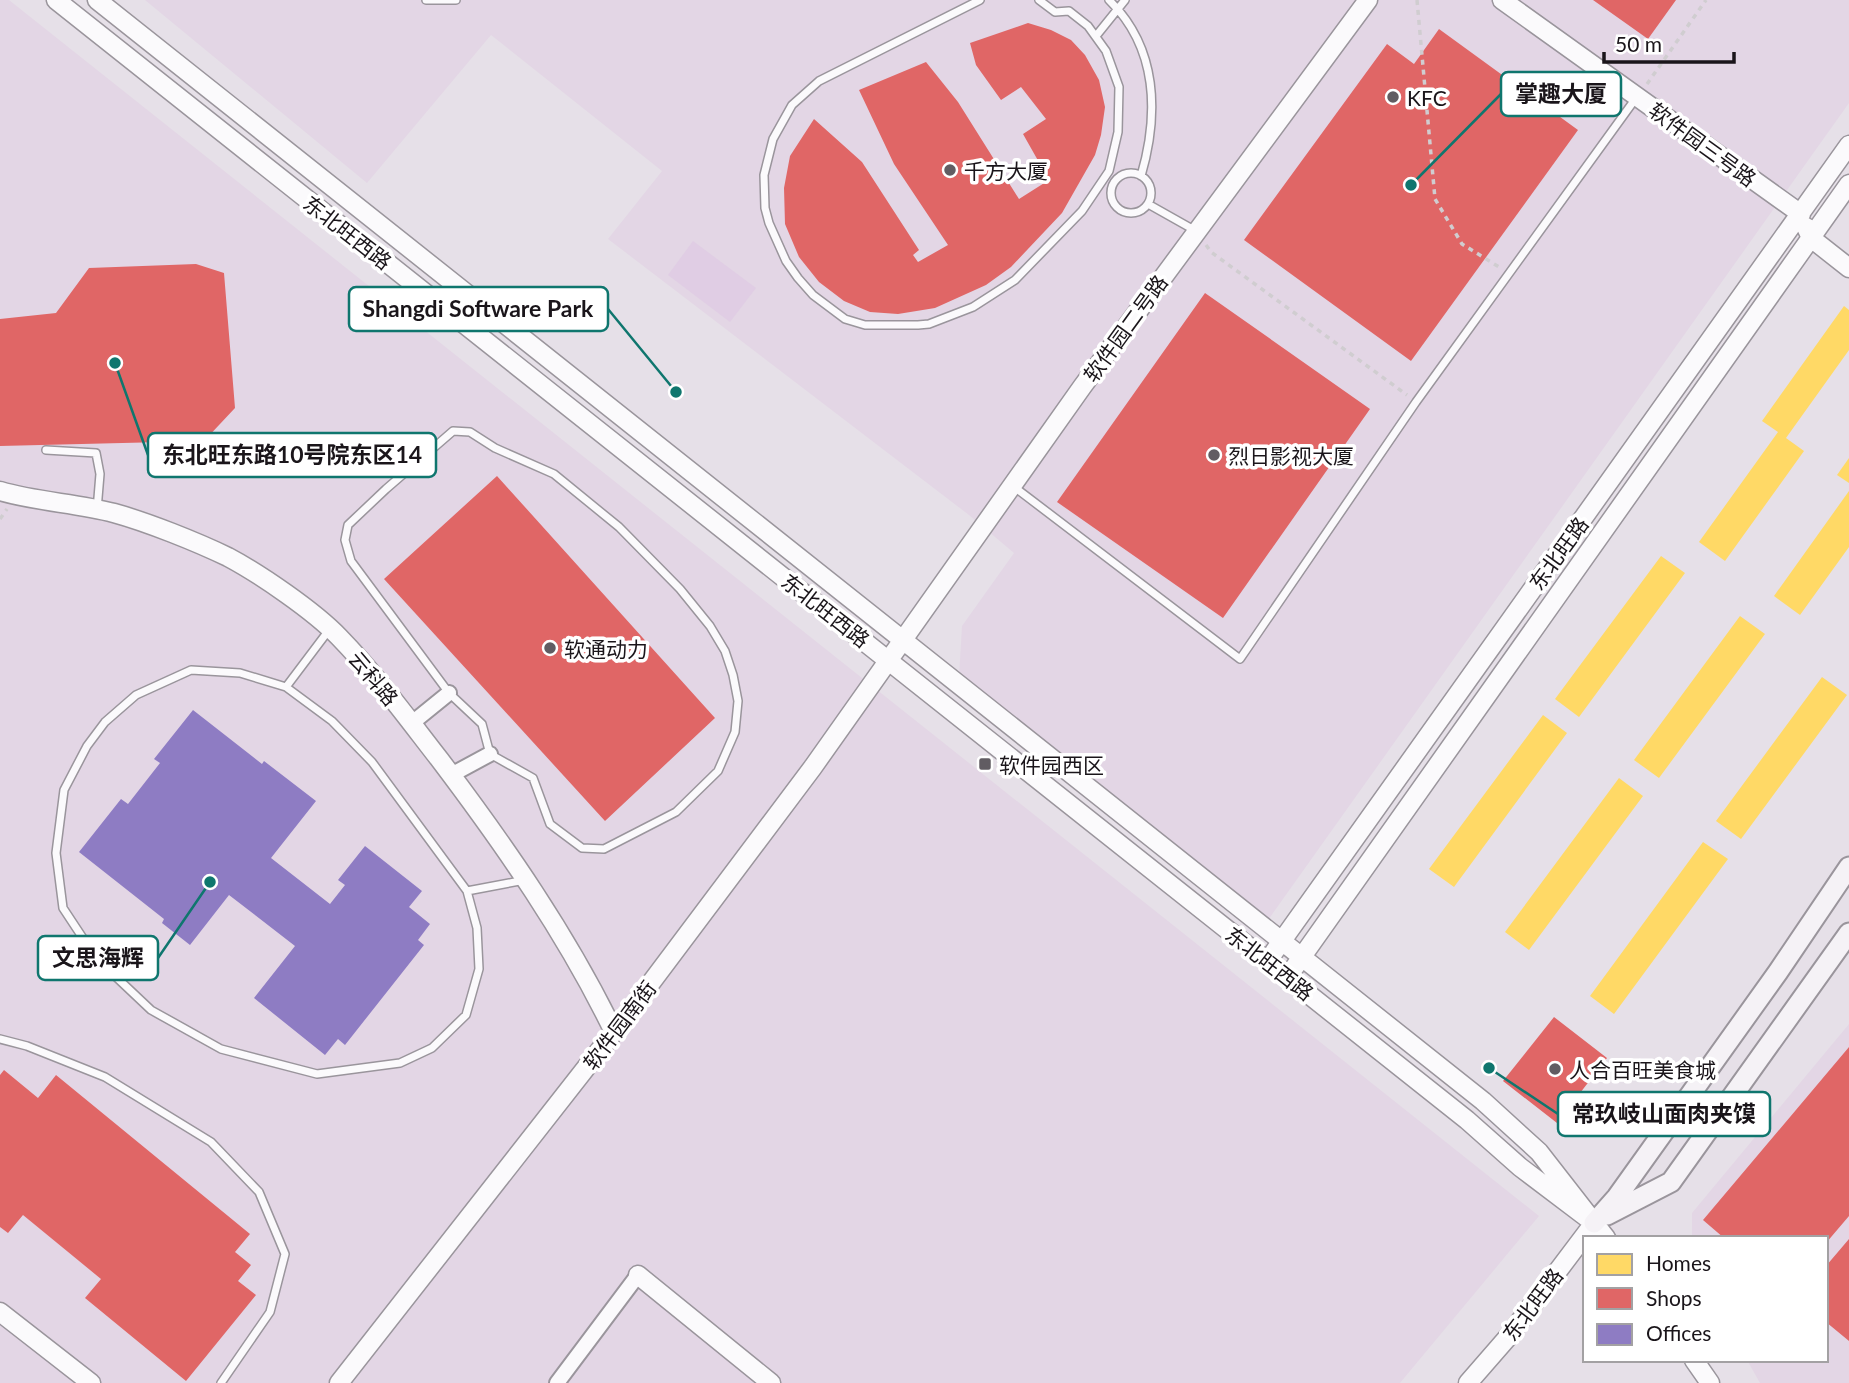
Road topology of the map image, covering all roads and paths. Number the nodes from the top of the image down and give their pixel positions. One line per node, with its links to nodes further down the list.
1 (56, 0): 34 (street, 东北旺西路)
2 (97, 0): 33 (street, 东北旺西路)
3 (426, 0): 4 (lane)
4 (456, 0)
5 (980, 0): 18 (lane)
6 (1039, 0): 14 (lane)
7 (1109, 0): 13 (lane)
8 (1125, 0): 13 (lane)
9 (1368, 0): 23 (street, 软件园二号路)
10 (1417, 0): 26 (path)
11 (1502, 0): 15 (street, 软件园三号路)
12 (1706, 0): 15 (path)
13 (1118, 8): 14 (lane); 17 (lane)
14 (1096, 36): 18 (lane)
15 (1637, 97): 22 (street, 软件园三号路); 26 (lane)
16 (1849, 145): 22 (street, 东北旺路)
17 (1140, 176): 19 (lane); 21 (lane)
18 (1103, 179): 19 (lane)
19 (1114, 183): 21 (lane)
20 (1849, 184): 24 (street, 东北旺路)
21 (1148, 204): 23 (lane)
22 (1801, 214): 24 (street); 44 (street, 东北旺路)
23 (1197, 232): 27 (path); 29 (street, 软件园二号路)
24 (1811, 237): 25 (street); 45 (street, 东北旺路)
25 (1849, 268)
26 (1510, 273): 27 (lane)
27 (1416, 402): 29 (lane)
28 (46, 450): 31 (lane)
29 (1013, 485): 33 (street, 软件园二号路)
30 (0, 491): 31 (street, 云科路)
31 (97, 510): 32 (street, 云科路)
32 (329, 629): 35 (lane); 37 (street, 云科路)
33 (902, 642): 34 (street, 软件园二号路); 44 (street, 东北旺西路)
34 (890, 661): 46 (street, 东北旺西路); 48 (street, 软件园南街)
35 (286, 687): 42 (lane); 42 (lane)
36 (449, 693): 37 (street); 38 (lane); 38 (lane)
37 (412, 723): 39 (street, 云科路)
38 (490, 754): 39 (street)
39 (451, 775): 41 (street, 云科路)
40 (1849, 867): 50 (main road, 东北旺路)
41 (525, 880): 42 (lane); 48 (street, 云科路)
42 (467, 891)
43 (1849, 933): 50 (main road, 东北旺路)
44 (1280, 942): 45 (street, 东北旺西路); 46 (street, 东北旺路)
45 (1301, 958): 47 (street, 东北旺路); 50 (street, 东北旺西路)
46 (1267, 961): 47 (street, 东北旺西路)
47 (1288, 977): 50 (street, 东北旺西路)
48 (614, 1032): 57 (street, 软件园南街)
49 (0, 1040): 56 (lane)
50 (1600, 1230)
51 (1583, 1250): 60 (street, 东北旺路)
52 (638, 1275): 58 (street); 59 (street)
53 (0, 1312): 55 (street)
54 (1695, 1362): 61 (street)
55 (91, 1383)
56 (221, 1383)
57 (339, 1383)
58 (556, 1383)
59 (771, 1383)
60 (1468, 1383)
61 (1710, 1383)

